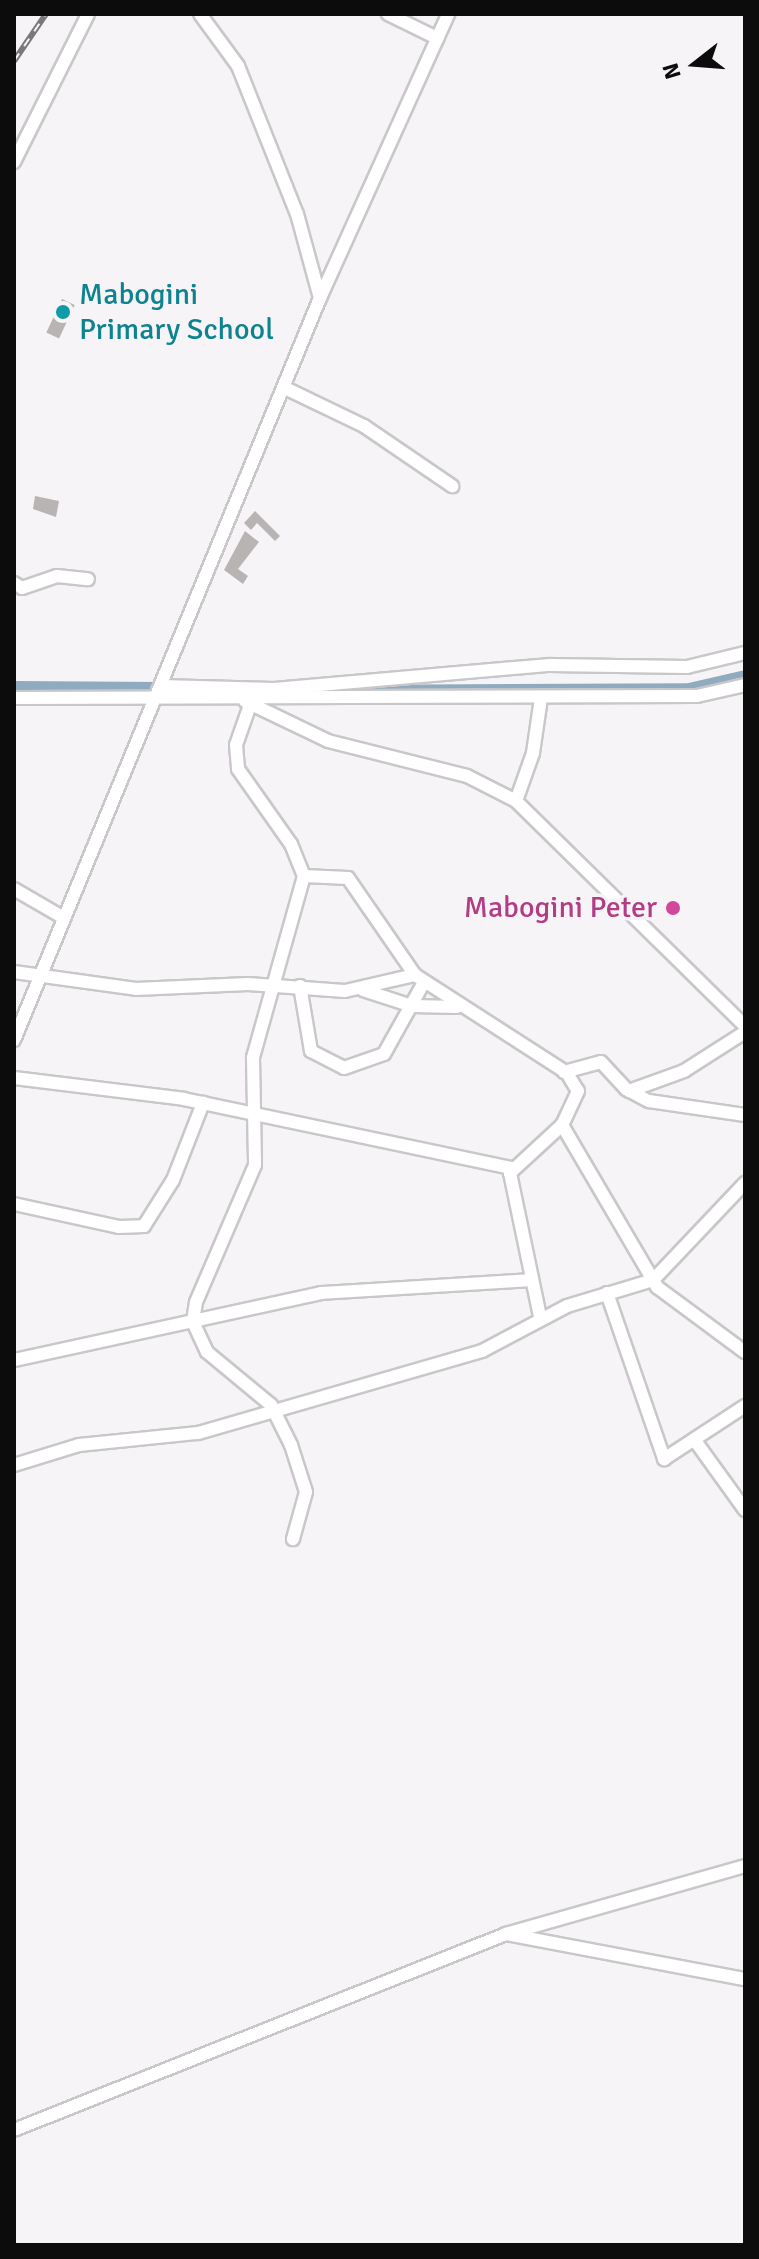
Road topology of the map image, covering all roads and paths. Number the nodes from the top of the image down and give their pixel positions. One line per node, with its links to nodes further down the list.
1 (88, 14): 6 (street)
2 (200, 14): 7 (street)
3 (388, 14): 5 (street)
4 (448, 14): 5 (street)
5 (437, 38): 7 (street)
6 (14, 162)
7 (320, 298): 8 (street)
8 (285, 388): 9 (street); 14 (street)
9 (452, 486)
10 (88, 579): 11 (street)
11 (14, 583)
12 (745, 653): 14 (street)
13 (745, 685): 16 (street)
14 (160, 686): 17 (street)
15 (14, 698): 17 (street)
16 (541, 698): 18 (street); 19 (street)
17 (154, 700): 18 (street); 22 (street)
18 (247, 703): 19 (street); 20 (street)
19 (516, 801): 31 (street)
20 (304, 876): 25 (street); 26 (street)
21 (14, 889): 22 (street)
22 (64, 918): 24 (street)
23 (14, 972): 24 (street)
24 (43, 975): 26 (street); 32 (street)
25 (420, 979): 28 (street); 29 (street); 30 (street)
26 (277, 985): 27 (street); 37 (street)
27 (300, 986): 28 (street); 29 (street)
28 (361, 990): 29 (street)
29 (412, 1006): 30 (street)
30 (457, 1007): 33 (street)
31 (745, 1029): 35 (street)
32 (14, 1040)
33 (564, 1072): 35 (street); 39 (street)
34 (14, 1078): 36 (street)
35 (629, 1091): 38 (street)
36 (203, 1103): 37 (street); 42 (street)
37 (250, 1115): 40 (street); 47 (street)
38 (745, 1115)
39 (562, 1125): 40 (street); 44 (street)
40 (512, 1168): 43 (street)
41 (745, 1183): 44 (street)
42 (14, 1204)
43 (531, 1280): 46 (street); 47 (street)
44 (653, 1280): 45 (street); 48 (street)
45 (607, 1293): 46 (street); 52 (street)
46 (540, 1317): 51 (street)
47 (193, 1322): 49 (street); 51 (street)
48 (742, 1344)
49 (14, 1360)
50 (745, 1406): 52 (street)
51 (274, 1409): 53 (street); 55 (street)
52 (696, 1442): 54 (street)
53 (14, 1465)
54 (745, 1510)
55 (293, 1539)
56 (745, 1866): 57 (street)
57 (506, 1934): 58 (street); 59 (street)
58 (745, 1979)
59 (14, 2130)

